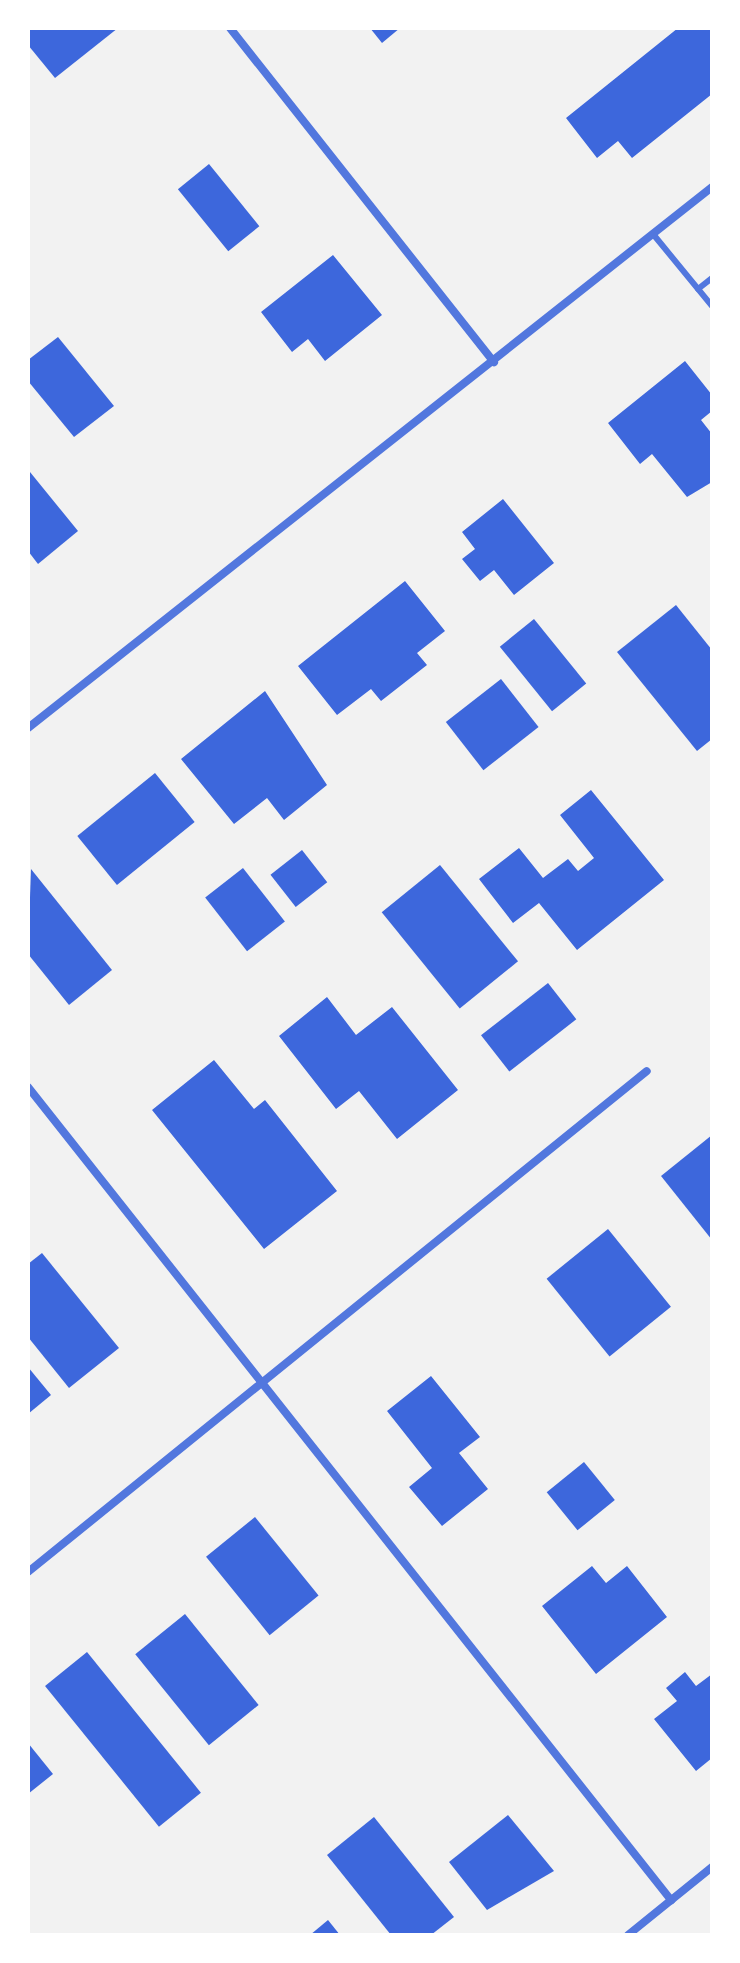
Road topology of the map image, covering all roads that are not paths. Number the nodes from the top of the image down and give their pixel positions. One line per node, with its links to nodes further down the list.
1 (230, 28): 7 (street)
2 (712, 187): 3 (street)
3 (653, 234): 5 (lane); 7 (street)
4 (712, 278): 5 (lane)
5 (698, 289): 6 (lane)
6 (712, 306)
7 (494, 362): 8 (street)
8 (28, 728)
9 (647, 1071): 11 (street)
10 (28, 1087): 11 (street)
11 (258, 1380): 12 (street); 14 (street)
12 (28, 1572)
13 (712, 1867): 14 (street)
14 (671, 1900): 15 (street)
15 (628, 1935)

